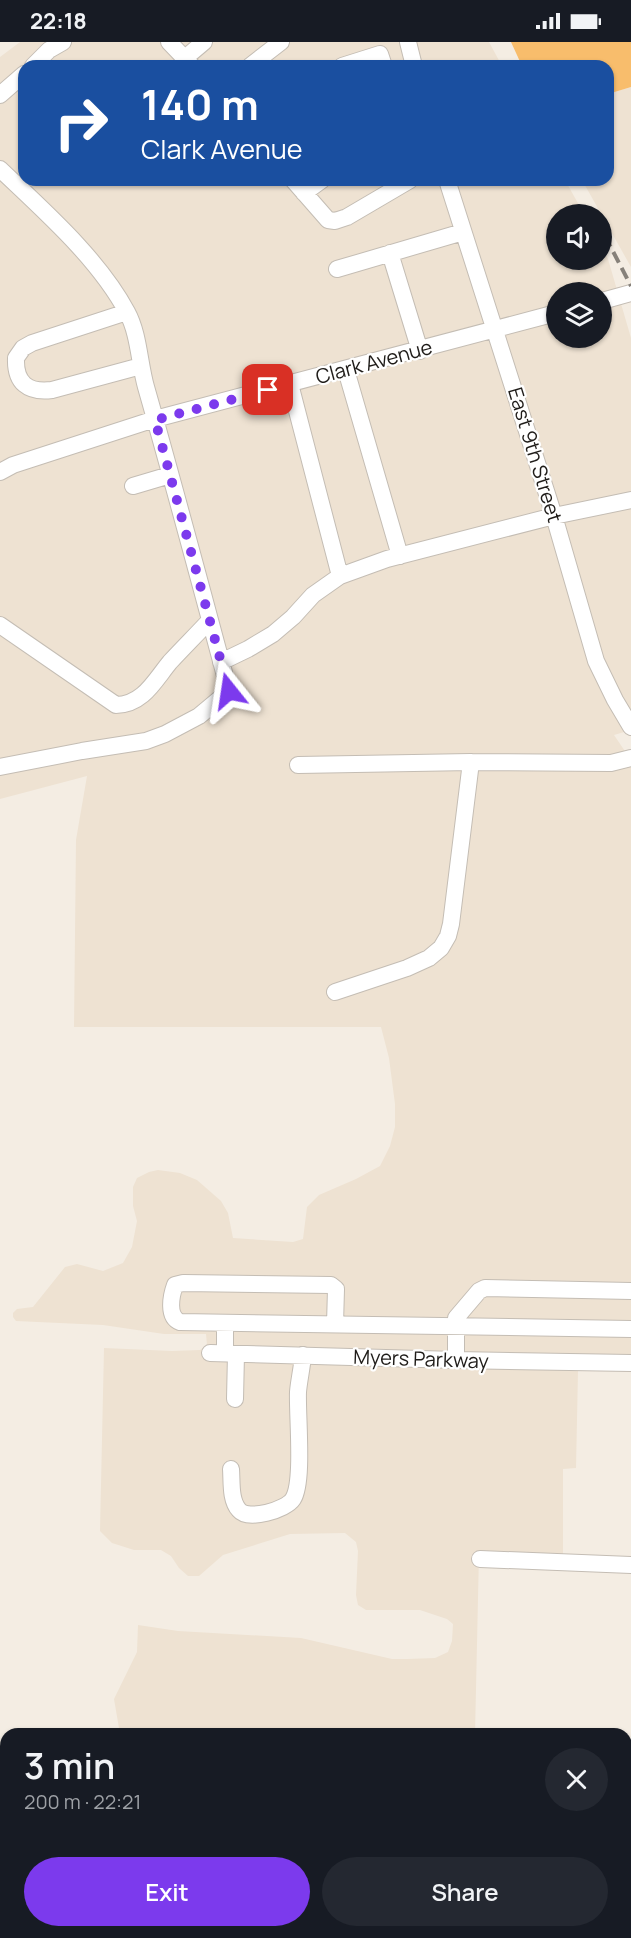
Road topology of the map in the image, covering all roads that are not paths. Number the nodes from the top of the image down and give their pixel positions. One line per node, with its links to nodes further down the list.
1 (63, 42): 7 (street)
2 (169, 42): 8 (street)
3 (204, 42): 9 (street)
4 (281, 42): 10 (street)
5 (408, 42): 12 (street)
6 (380, 54): 11 (street)
7 (39, 60)
8 (186, 60)
9 (190, 60)
10 (258, 60)
11 (361, 60)
12 (412, 60)
13 (18, 79): 14 (street)
14 (0, 95)
15 (0, 169): 24 (street)
16 (298, 186): 17 (street)
17 (400, 186)
18 (449, 186): 19 (street, East 9th Street)
19 (463, 232): 20 (street); 26 (street, East 9th Street)
20 (390, 253): 21 (street); 27 (street)
21 (337, 269)
22 (631, 293): 23 (street)
23 (612, 298)
24 (127, 312): 28 (street); 28 (street)
25 (546, 316): 26 (street, Clark Avenue)
26 (496, 330): 27 (street, Clark Avenue); 36 (street, East 9th Street)
27 (420, 351): 29 (street, Clark Avenue)
28 (141, 366): 31 (street)
29 (346, 370): 30 (street, Clark Avenue); 37 (street)
30 (290, 384): 31 (street, Clark Avenue); 38 (street)
31 (155, 420): 32 (street, Clark Avenue); 33 (street)
32 (0, 472)
33 (170, 475): 34 (street); 39 (street)
34 (133, 486)
35 (631, 500): 36 (street)
36 (554, 516): 37 (street); 42 (street, East 9th Street)
37 (400, 556): 38 (street)
38 (340, 576): 41 (street)
39 (210, 620): 40 (street); 41 (street)
40 (0, 625)
41 (221, 662): 46 (street)
42 (631, 727)
43 (631, 758): 44 (street)
44 (471, 762): 45 (street); 47 (street)
45 (298, 765)
46 (0, 767)
47 (335, 992)
48 (631, 1291): 51 (street)
49 (225, 1323): 50 (street); 50 (street); 53 (street)
50 (335, 1324): 51 (street)
51 (456, 1326): 52 (street); 55 (street)
52 (631, 1329)
53 (224, 1353): 54 (street, Myers Parkway); 57 (street)
54 (303, 1355): 55 (street, Myers Parkway); 58 (street)
55 (456, 1360): 56 (street, Myers Parkway)
56 (631, 1363)
57 (235, 1399)
58 (231, 1469)
59 (480, 1558): 60 (street)
60 (631, 1565)

